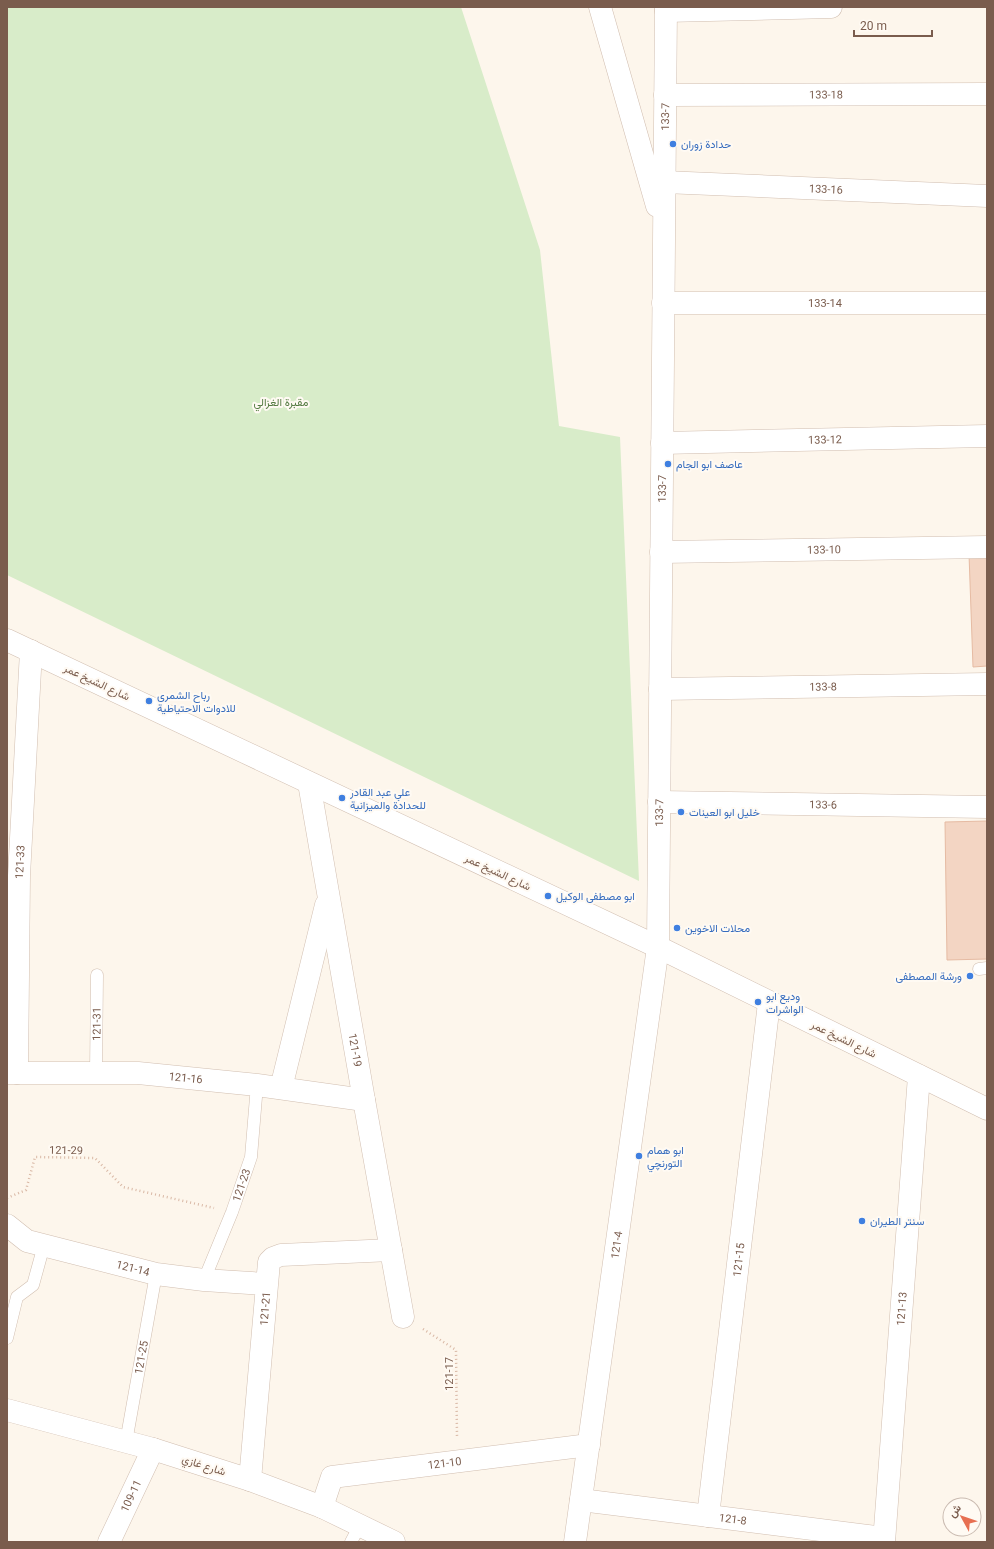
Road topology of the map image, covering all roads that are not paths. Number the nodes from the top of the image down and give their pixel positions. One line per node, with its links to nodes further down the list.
1 (600, 7): 8 (street)
2 (831, 7): 3 (street)
3 (666, 9): 5 (street, 133-7)
4 (987, 94): 5 (street, 133-18)
5 (665, 95): 6 (street, 133-7)
6 (664, 182): 7 (street, 133-16); 8 (street, 133-7)
7 (987, 196)
8 (664, 228): 10 (street, 133-7)
9 (987, 302): 10 (street, 133-14)
10 (663, 303): 12 (street, 133-7)
11 (987, 436): 12 (street, 133-12)
12 (662, 443): 14 (street, 133-7)
13 (987, 547): 14 (street, 133-10)
14 (661, 552): 18 (street, 133-7)
15 (7, 640): 16 (street, شارع الشيخ عمر)
16 (31, 651): 19 (street, شارع الشيخ عمر); 22 (street, 121-33)
17 (987, 684): 18 (street, 133-8)
18 (660, 689): 20 (street, 133-7)
19 (309, 783): 23 (street, 121-19); 24 (street, شارع الشيخ عمر)
20 (659, 802): 21 (street, 133-6); 24 (street, 133-7)
21 (987, 807)
22 (13, 876): 27 (street, 121-33)
23 (328, 896): 31 (street); 32 (street, 121-19)
24 (658, 947): 26 (street, شارع الشيخ عمر); 44 (street, 121-4)
25 (96, 975): 28 (lane, 121-31)
26 (769, 1003): 29 (street, شارع الشيخ عمر); 49 (street, 121-15)
27 (12, 1073): 28 (street, 121-16)
28 (96, 1073): 30 (street, 121-16)
29 (919, 1076): 33 (street, شارع الشيخ عمر); 51 (street, 121-13)
30 (256, 1085): 31 (street, 121-16); 38 (lane, 121-23)
31 (281, 1088): 32 (street, 121-16)
32 (364, 1100): 36 (street, 121-19)
33 (987, 1109)
34 (7, 1225): 35 (street, 121-14)
35 (44, 1245): 37 (street, 121-14); 41 (lane)
36 (391, 1250): 39 (street, 121-21); 40 (street, 121-19)
37 (156, 1274): 38 (street, 121-14); 43 (lane, 121-25)
38 (204, 1280): 39 (street, 121-14)
39 (266, 1284): 46 (street, 121-21)
40 (403, 1317)
41 (7, 1338)
42 (7, 1410): 43 (street, شارع غازي)
43 (126, 1442): 45 (street, شارع غازي)
44 (589, 1445): 47 (street, 121-4); 48 (street, 121-10)
45 (153, 1449): 46 (street, شارع غازي); 52 (street, 109-11)
46 (250, 1480): 48 (street, شارع غازي)
47 (581, 1500): 49 (street, 121-8); 54 (street, 121-4)
48 (322, 1507): 50 (street, شارع غازي)
49 (708, 1516): 51 (street, 121-8)
50 (355, 1534): 53 (street, شارع غازي)
51 (884, 1540)
52 (109, 1542)
53 (394, 1542)
54 (575, 1542)

